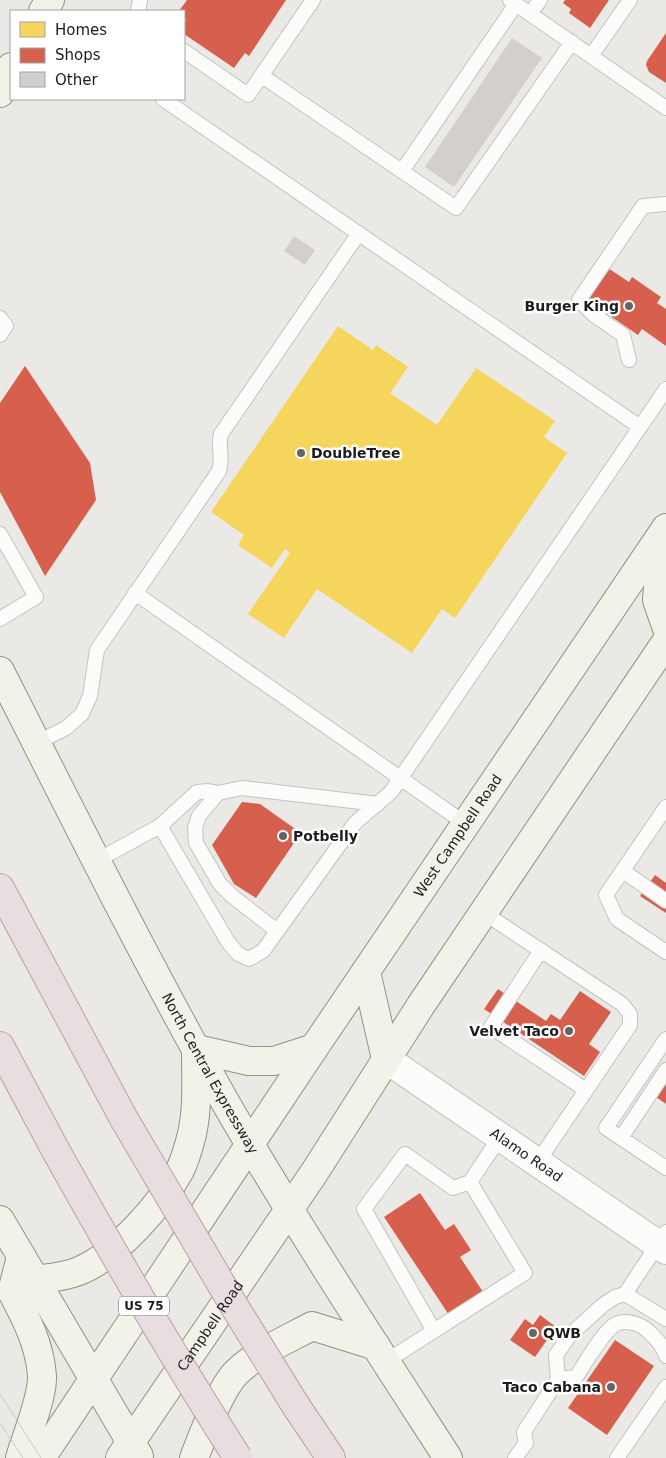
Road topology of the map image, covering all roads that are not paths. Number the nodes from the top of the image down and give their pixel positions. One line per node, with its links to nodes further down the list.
1 (313, 0): 10 (lane)
2 (540, 0): 5 (lane)
3 (630, 0): 8 (lane)
4 (513, 2): 5 (lane); 14 (lane)
5 (530, 14): 6 (lane)
6 (572, 42): 8 (lane); 14 (lane)
7 (185, 52): 10 (lane)
8 (591, 56): 13 (lane)
9 (10, 69): 11 (main road)
10 (262, 76): 14 (lane)
11 (0, 93)
12 (164, 100): 16 (lane)
13 (666, 108)
14 (402, 171)
15 (666, 204): 19 (lane)
16 (359, 233): 21 (lane); 24 (lane)
17 (0, 318): 18 (lane)
18 (0, 335)
19 (629, 360)
20 (666, 389): 21 (lane)
21 (640, 427): 30 (lane)
22 (664, 531): 26 (main road); 34 (main road, West Campbell Road)
23 (0, 534): 25 (lane)
24 (135, 593): 29 (lane); 30 (lane)
25 (0, 619)
26 (666, 626)
27 (666, 642): 40 (main road)
28 (0, 671): 29 (main road, North Central Expressway)
29 (36, 743): 36 (main road, North Central Expressway)
30 (401, 778): 32 (lane); 34 (lane)
31 (218, 794): 32 (lane); 35 (lane); 41 (lane)
32 (378, 804): 41 (lane)
33 (666, 808): 37 (lane)
34 (466, 824): 44 (main road, West Campbell Road)
35 (160, 826): 36 (lane); 41 (lane)
36 (96, 861): 48 (main road, North Central Expressway)
37 (623, 871): 39 (lane); 43 (lane)
38 (0, 888): 76 (highway, bridge)
39 (666, 901)
40 (484, 913): 42 (lane); 49 (main road)
41 (277, 931)
42 (541, 950): 51 (lane); 51 (lane)
43 (666, 952)
44 (366, 972): 47 (main road, West Campbell Road); 49 (main road)
45 (666, 1039): 53 (lane)
46 (0, 1046): 75 (highway, US 75, bridge)
47 (314, 1048): 48 (main road); 54 (main road, West Campbell Road)
48 (196, 1049): 54 (main road, North Central Expressway); 61 (main road)
49 (386, 1059): 52 (street, Alamo Road); 58 (main road)
50 (666, 1070): 53 (lane)
51 (586, 1090): 55 (lane)
52 (500, 1138): 55 (street, Alamo Road); 57 (lane)
53 (621, 1138): 56 (lane)
54 (251, 1144): 58 (main road, North Central Expressway); 68 (main road, West Campbell Road)
55 (537, 1163): 60 (street, Alamo Road)
56 (666, 1168)
57 (470, 1182): 64 (lane); 64 (lane)
58 (290, 1209): 65 (main road, North Central Expressway); 70 (main road, Campbell Road)
59 (0, 1220): 61 (main road)
60 (663, 1242): 62 (lane)
61 (27, 1269): 68 (main road); 72 (main road)
62 (625, 1294): 63 (lane); 67 (lane)
63 (666, 1320)
64 (434, 1331): 65 (lane)
65 (380, 1354): 74 (main road); 77 (main road, North Central Expressway)
66 (666, 1356): 67 (lane)
67 (558, 1379): 71 (lane)
68 (94, 1380): 70 (main road); 73 (main road, West Campbell Road)
69 (665, 1385): 78 (lane)
70 (130, 1453)
71 (516, 1457)
72 (20, 1458)
73 (41, 1458)
74 (194, 1458)
75 (238, 1458)
76 (331, 1458)
77 (448, 1458)
78 (616, 1458)

